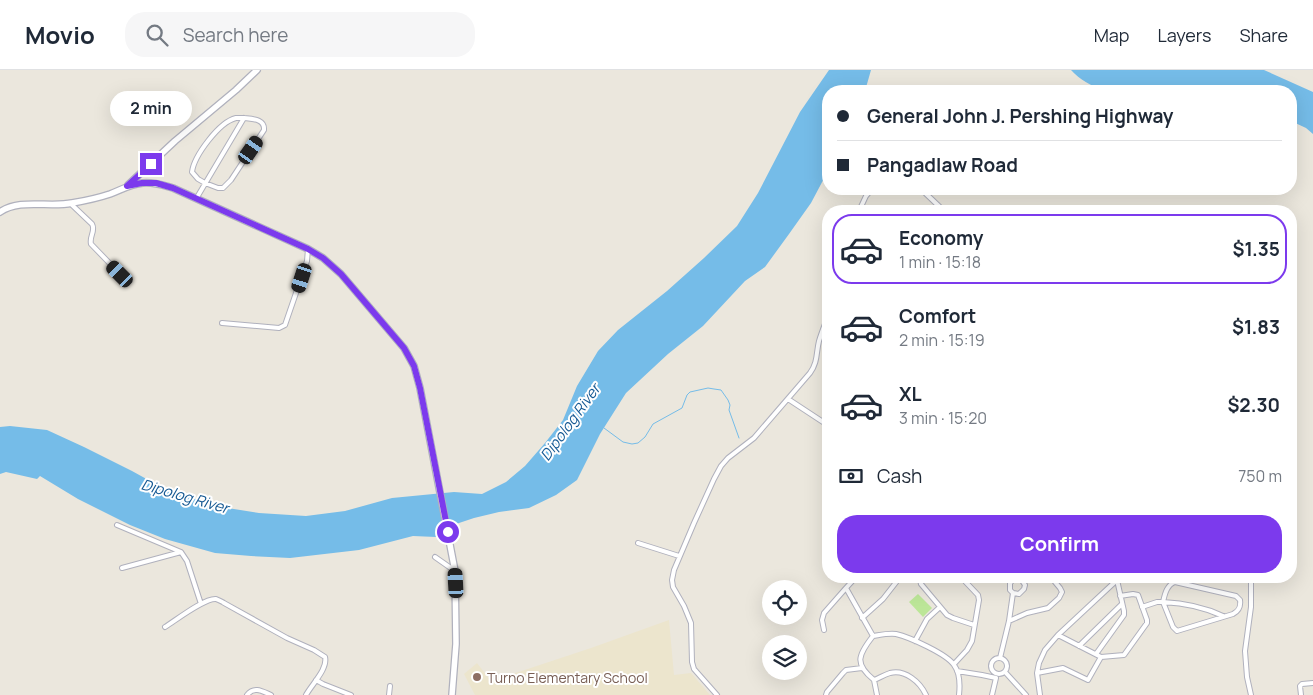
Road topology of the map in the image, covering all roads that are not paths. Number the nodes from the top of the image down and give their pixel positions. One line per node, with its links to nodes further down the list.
1 (257, 70): 4 (main road)
2 (244, 118): 3 (street); 3 (street); 3 (street)
3 (206, 183): 6 (street)
4 (127, 186): 6 (main road); 7 (main road)
5 (927, 195): 8 (street)
6 (196, 199): 10 (main road)
7 (71, 204): 9 (main road); 11 (street)
8 (938, 205)
9 (0, 212)
10 (308, 249): 12 (street); 22 (main road)
11 (120, 274)
12 (222, 323)
13 (822, 332): 14 (street)
14 (788, 399): 15 (street); 19 (street)
15 (822, 421)
16 (117, 525): 18 (street)
17 (638, 543): 19 (street)
18 (182, 552): 21 (street); 39 (street)
19 (680, 556): 72 (street)
20 (435, 557): 22 (street)
21 (122, 568)
22 (455, 571): 71 (main road)
23 (851, 583): 35 (street)
24 (896, 583): 44 (street)
25 (922, 583): 41 (street)
26 (967, 583): 46 (street)
27 (1010, 583): 36 (street)
28 (1024, 583): 36 (street)
29 (1056, 583): 45 (street)
30 (1112, 583): 49 (street)
31 (1117, 583): 37 (street)
32 (1171, 583): 38 (street)
33 (1180, 583): 43 (street)
34 (1251, 583): 80 (street)
35 (846, 588): 44 (street); 48 (street)
36 (1013, 593): 45 (street)
37 (1120, 596): 40 (street); 42 (street)
38 (1163, 602): 42 (street); 43 (street); 43 (street)
39 (201, 604): 47 (street); 62 (street)
40 (1122, 604): 52 (street); 53 (street)
41 (940, 607): 46 (street); 51 (street)
42 (1142, 607): 54 (street)
43 (1223, 616)
44 (862, 618): 50 (street)
45 (1008, 621): 55 (street)
46 (974, 626): 56 (street)
47 (165, 628)
48 (824, 630)
49 (1058, 635): 52 (street); 60 (street)
50 (873, 636): 51 (street); 57 (street)
51 (915, 641): 56 (street)
52 (1079, 646): 53 (street)
53 (1096, 654): 54 (street)
54 (1101, 657): 60 (street)
55 (1000, 658): 59 (street); 61 (street)
56 (954, 664): 58 (street)
57 (862, 668): 63 (street); 73 (street)
58 (957, 672): 61 (street); 76 (street)
59 (1004, 672): 61 (street); 78 (street)
60 (1037, 674): 79 (street)
61 (997, 676): 77 (street)
62 (316, 680): 68 (street); 69 (street)
63 (874, 680): 74 (street); 75 (street)
64 (1313, 683): 81 (street)
65 (390, 686): 70 (street)
66 (247, 695): 67 (street)
67 (271, 695)
68 (306, 695)
69 (351, 695)
70 (388, 695)
71 (452, 695)
72 (717, 695)
73 (826, 695)
74 (877, 695)
75 (926, 695)
76 (959, 695)
77 (992, 695)
78 (1026, 695)
79 (1040, 695)
80 (1251, 695)
81 (1301, 695)

